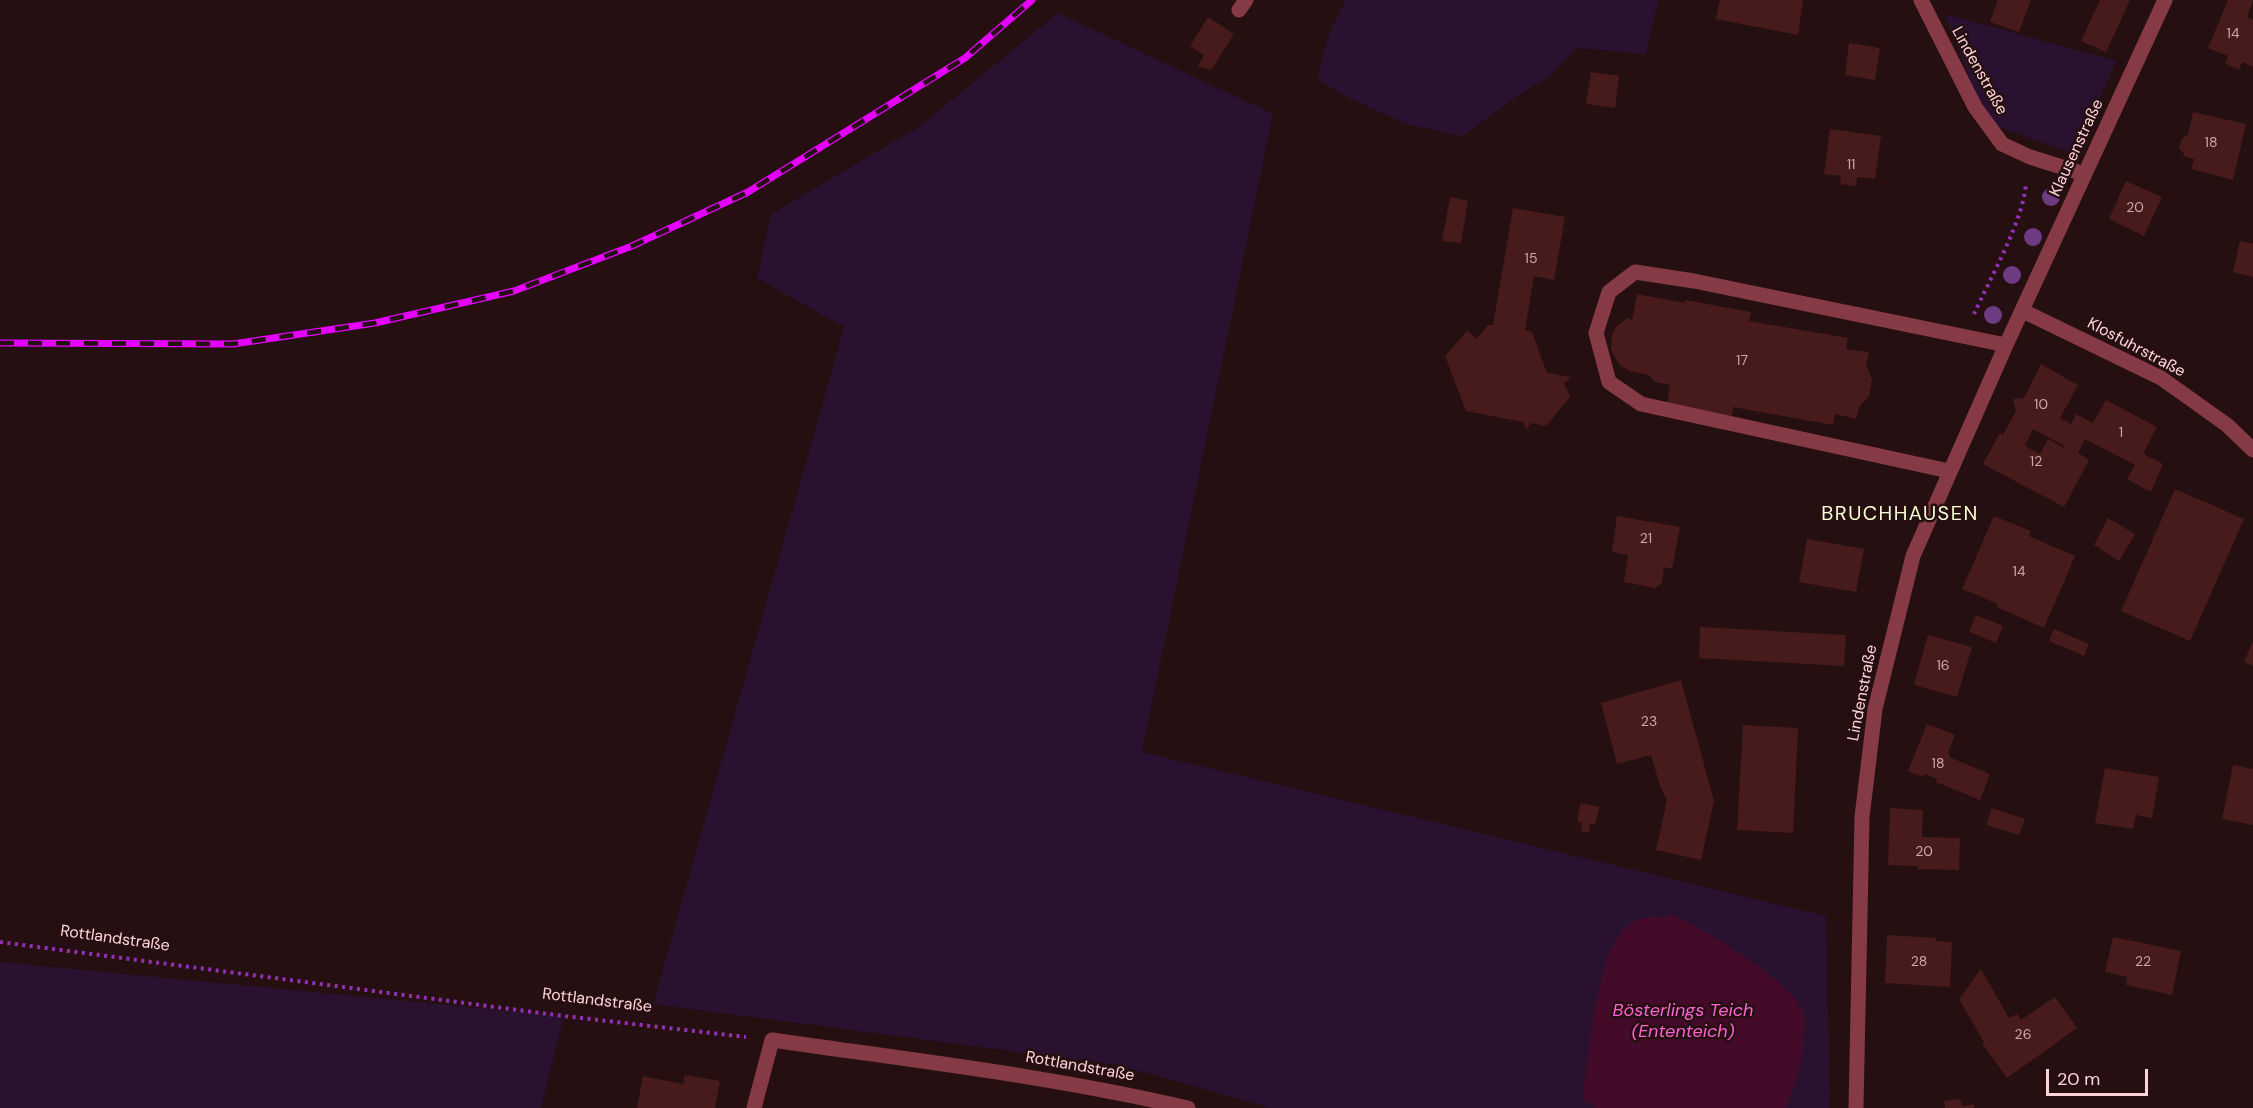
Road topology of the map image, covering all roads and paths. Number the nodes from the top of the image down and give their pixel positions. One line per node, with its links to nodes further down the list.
1 (1921, 0): 3 (street, Lindenstraße)
2 (2165, 0): 4 (street, Klausenstraße)
3 (2026, 155): 4 (street, Lindenstraße); 6 (path)
4 (2084, 174): 5 (street, Klausenstraße)
5 (2023, 311): 7 (street, Lindenstraße); 8 (street, Klosfuhrstraße)
6 (1963, 336): 7 (street); 9 (street)
7 (2006, 345): 9 (street, Lindenstraße)
8 (2253, 450)
9 (1949, 471): 14 (street, Lindenstraße)
10 (0, 942): 11 (path, Rottlandstraße)
11 (772, 1040): 12 (street); 13 (street, Rottlandstraße)
12 (754, 1108)
13 (1188, 1108)
14 (1856, 1108)

